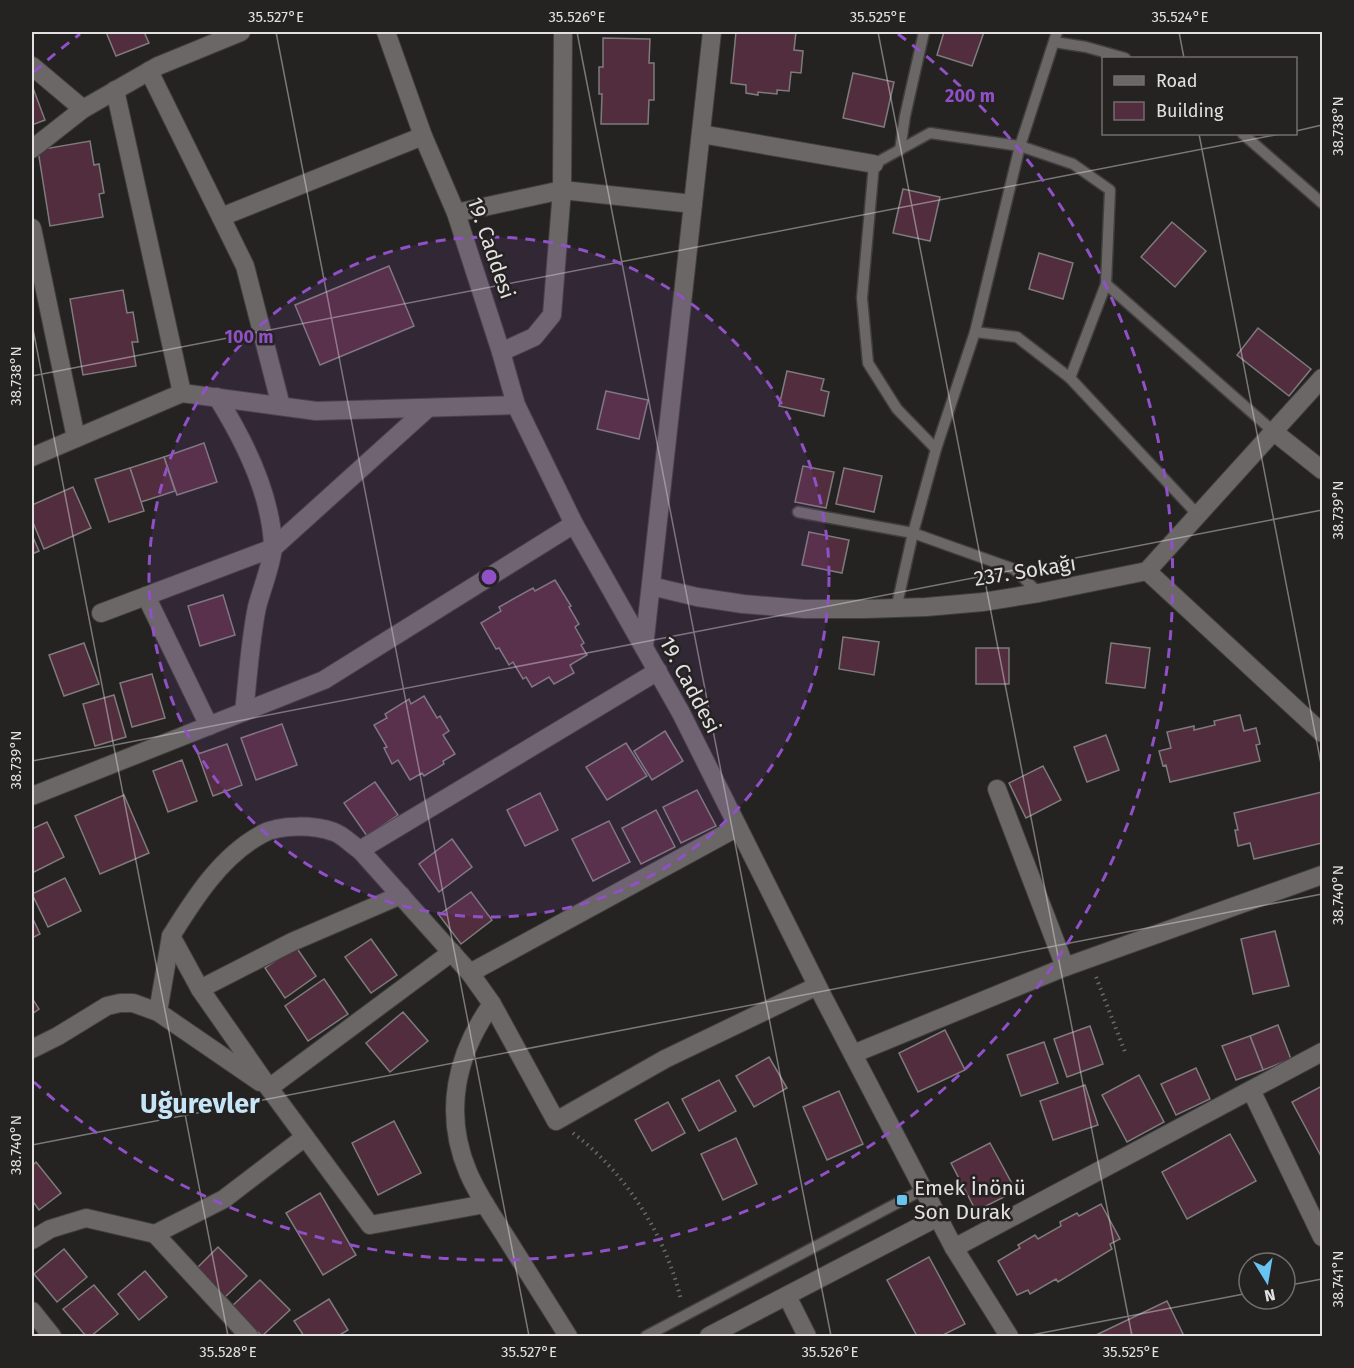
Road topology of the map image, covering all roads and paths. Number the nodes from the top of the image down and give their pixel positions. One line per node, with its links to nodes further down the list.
1 (241, 32): 9 (street)
2 (386, 32): 14 (street, 19. Caddesi)
3 (563, 32): 19 (street)
4 (712, 32): 12 (street)
5 (924, 32): 17 (lane)
6 (1055, 37): 7 (lane); 15 (lane)
7 (1121, 57)
8 (32, 66): 11 (street)
9 (149, 71): 10 (street); 23 (street)
10 (116, 90): 11 (street); 30 (street)
11 (83, 109): 16 (street)
12 (701, 134): 18 (street); 21 (street)
13 (1243, 135): 20 (lane)
14 (423, 136): 22 (street, 19. Caddesi); 23 (street)
15 (1020, 146): 17 (lane); 25 (lane); 26 (lane)
16 (32, 149)
17 (900, 150): 18 (lane)
18 (874, 164): 37 (lane)
19 (562, 190): 21 (street); 22 (street); 27 (street)
20 (1323, 203)
21 (693, 204): 46 (street)
22 (456, 213): 27 (street, 19. Caddesi)
23 (221, 218): 33 (street)
24 (32, 228): 36 (street)
25 (1106, 284): 28 (lane); 35 (lane)
26 (975, 332): 28 (lane); 37 (lane)
27 (501, 352): 32 (street, 19. Caddesi)
28 (1070, 378): 41 (lane)
29 (1323, 378): 35 (street)
30 (182, 393): 31 (street); 36 (street)
31 (217, 398): 33 (street); 44 (street)
32 (516, 405): 34 (street); 42 (street, 19. Caddesi)
33 (280, 406): 34 (street)
34 (428, 408): 44 (street)
35 (1274, 432): 39 (street); 41 (street)
36 (76, 438): 38 (street)
37 (936, 449): 43 (lane)
38 (32, 457)
39 (1323, 470)
40 (798, 512): 43 (lane)
41 (1198, 515): 45 (street)
42 (574, 524): 51 (street, 19. Caddesi); 53 (street)
43 (913, 532): 47 (lane); 49 (lane)
44 (273, 548): 48 (street); 53 (street)
45 (1147, 571): 47 (street, 237. Sokağı); 55 (street)
46 (651, 586): 49 (street, 237. Sokağı); 51 (street)
47 (1039, 593): 49 (street, 237. Sokağı)
48 (146, 596): 50 (street); 54 (street)
49 (896, 609)
50 (101, 613)
51 (644, 647): 52 (street, 19. Caddesi)
52 (658, 671): 58 (street, 19. Caddesi); 59 (street)
53 (244, 712): 54 (street)
54 (209, 726): 57 (street)
55 (1323, 733)
56 (997, 789): 65 (street)
57 (32, 796)
58 (738, 827): 66 (street); 67 (street, 19. Caddesi)
59 (360, 850): 61 (street); 62 (street)
60 (1323, 875): 64 (street)
61 (401, 895): 63 (street); 68 (street)
62 (171, 936): 68 (street); 70 (street)
63 (452, 952): 66 (street); 75 (street)
64 (1089, 958): 65 (street); 72 (path)
65 (1065, 967): 74 (street)
66 (470, 973): 69 (street)
67 (817, 986): 74 (street, 19. Caddesi); 77 (street)
68 (200, 989): 75 (street)
69 (492, 1004): 77 (street); 80 (street)
70 (158, 1012): 71 (street); 75 (street)
71 (32, 1049)
72 (1125, 1052)
73 (1323, 1052): 76 (street)
74 (853, 1054): 79 (street, 19. Caddesi)
75 (269, 1088): 78 (street)
76 (1251, 1090): 83 (street); 85 (street)
77 (556, 1121): 88 (path)
78 (305, 1137): 80 (street); 82 (street)
79 (924, 1189): 81 (street, 19. Caddesi); 88 (lane)
80 (485, 1204): 91 (street)
81 (938, 1217): 85 (street, 19. Caddesi); 86 (street)
82 (155, 1234): 84 (street); 90 (street)
83 (1323, 1237)
84 (32, 1240)
85 (954, 1248): 95 (street, 19. Caddesi)
86 (787, 1296): 93 (street); 94 (street)
87 (32, 1311): 89 (street)
88 (684, 1316): 92 (lane)
89 (52, 1336)
90 (249, 1336)
91 (568, 1336)
92 (646, 1336)
93 (709, 1336)
94 (807, 1336)
95 (1009, 1336)

